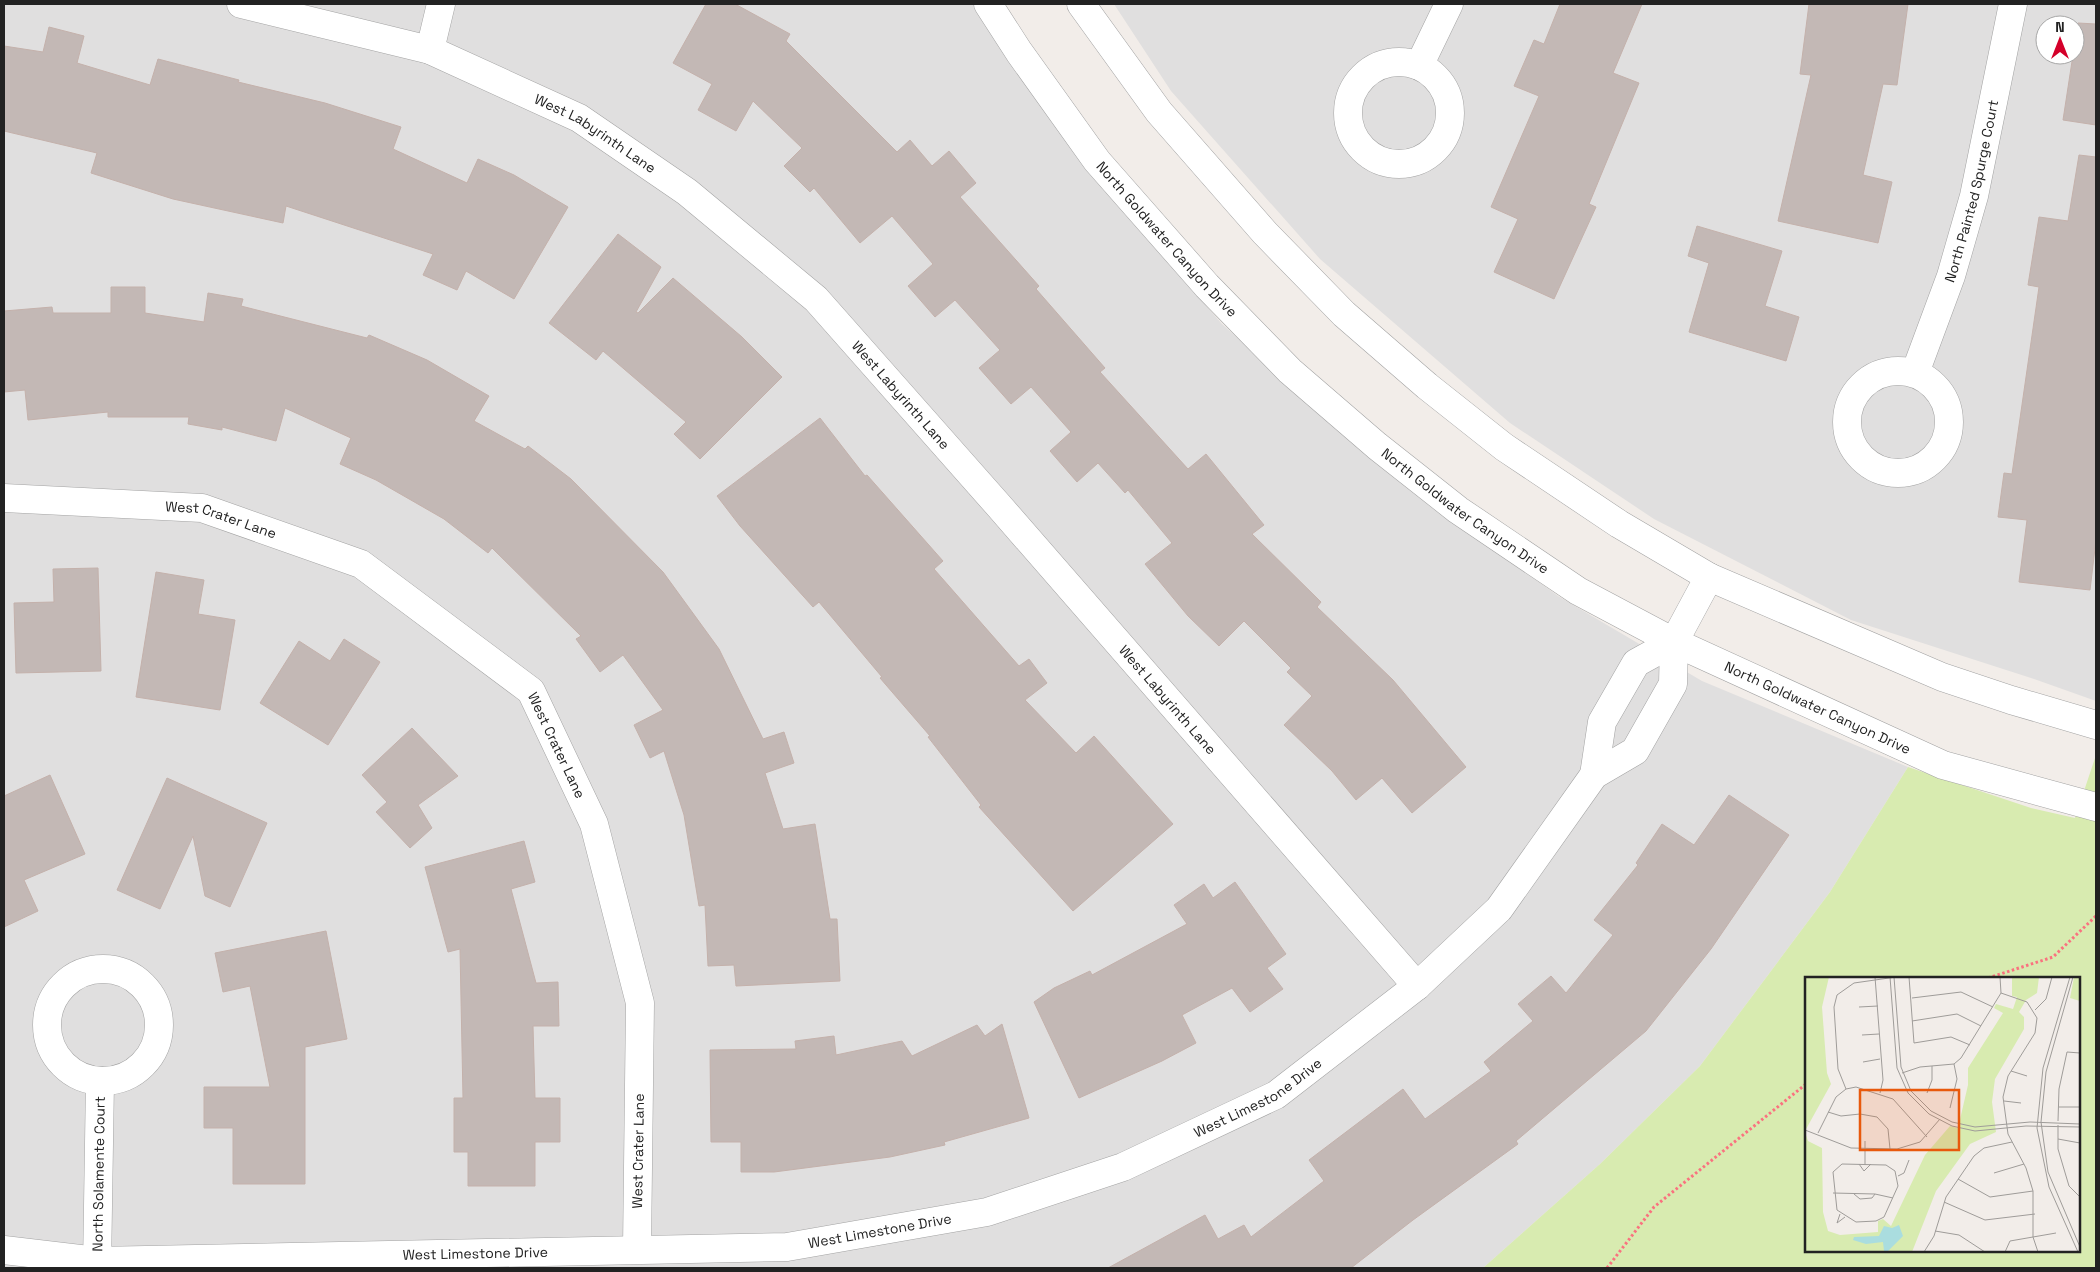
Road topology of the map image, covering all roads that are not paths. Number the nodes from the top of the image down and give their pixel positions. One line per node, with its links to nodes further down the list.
1 (242, 4): 7 (street, West Labyrinth Lane)
2 (441, 4): 7 (street)
3 (988, 4): 12 (street, North Goldwater Canyon Drive)
4 (1081, 4): 11 (street)
5 (1449, 4): 8 (street)
6 (2013, 4): 9 (street, North Painted Spurge Court)
7 (430, 50): 16 (street, West Labyrinth Lane)
8 (1419, 66)
9 (1915, 373)
10 (4, 498): 18 (street, West Crater Lane)
11 (1709, 577): 12 (street, West Limestone Drive); 13 (street)
12 (1674, 642): 14 (street, West Limestone Drive); 14 (street, West Limestone Drive); 15 (street, North Goldwater Canyon Drive)
13 (2096, 725)
14 (1594, 774): 16 (street, West Limestone Drive)
15 (2096, 807)
16 (1418, 986): 18 (street, West Limestone Drive)
17 (100, 1081): 17 (street, North Solamente Court); 20 (street, North Solamente Court)
18 (637, 1249): 20 (street, West Limestone Drive)
19 (4, 1250): 20 (street, West Limestone Drive)
20 (97, 1265)

